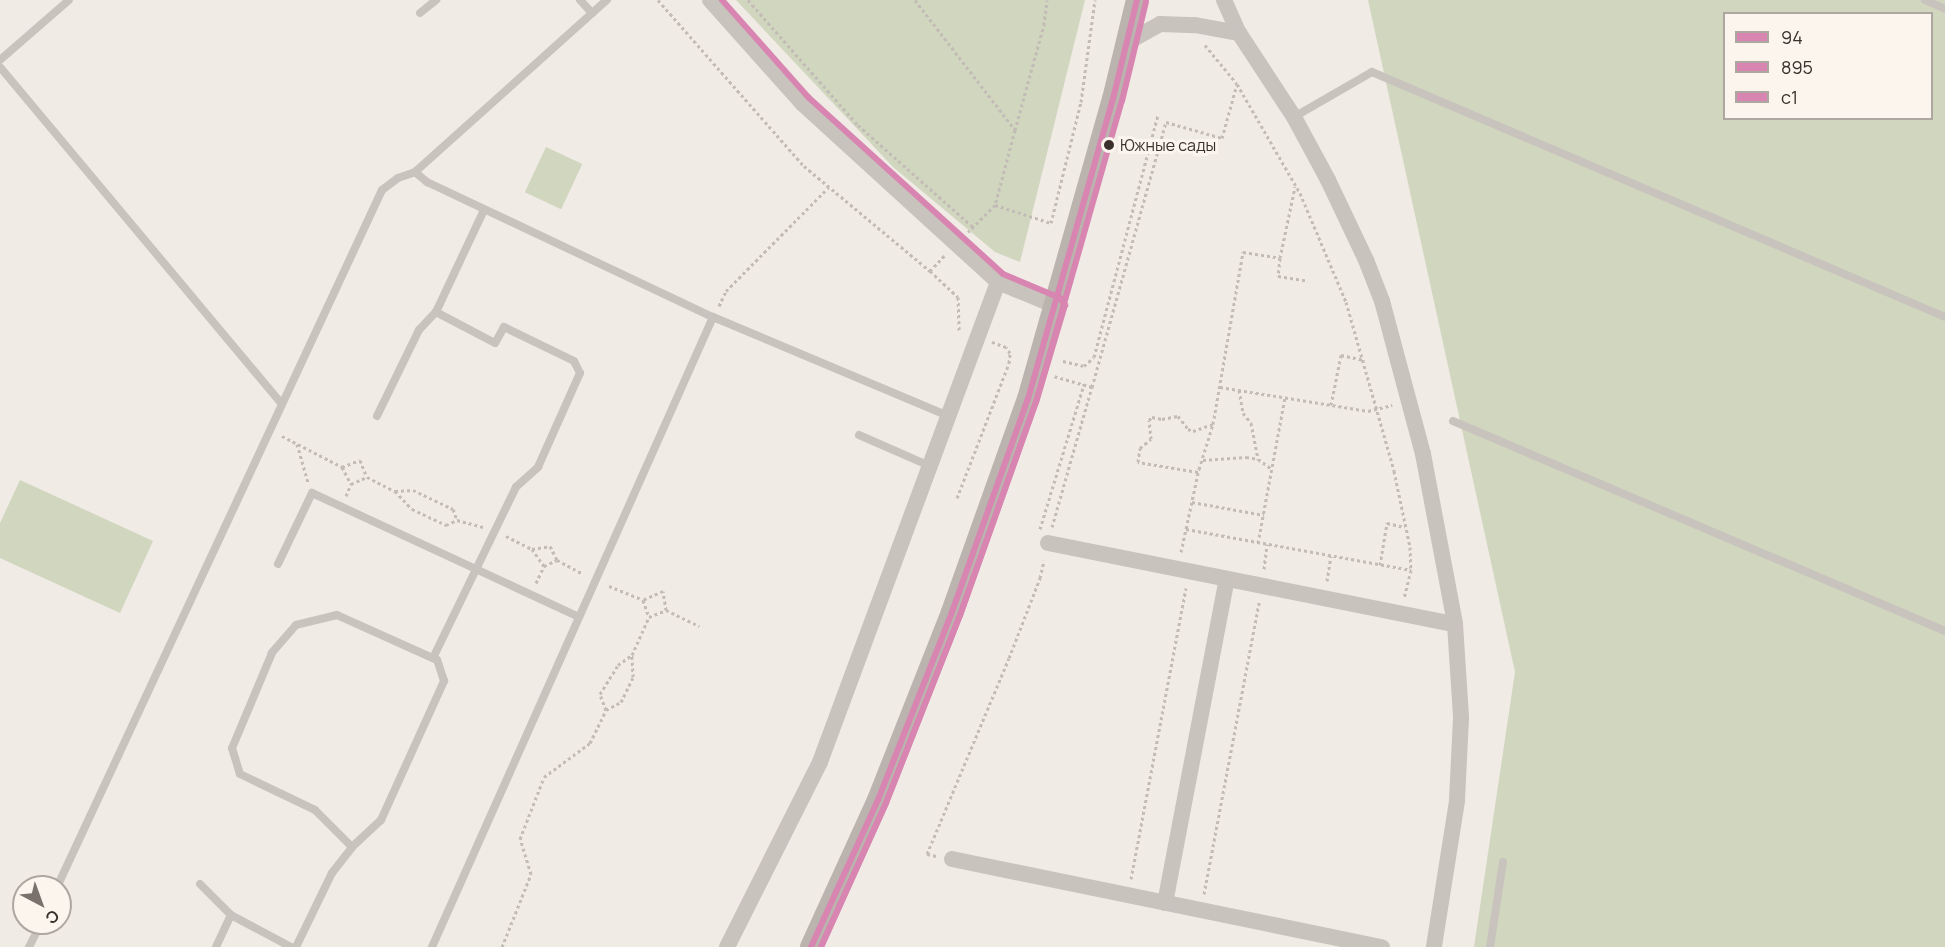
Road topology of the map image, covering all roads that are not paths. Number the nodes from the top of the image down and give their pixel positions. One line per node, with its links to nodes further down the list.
1 (69, 0): 14 (lane)
2 (436, 0): 10 (lane)
3 (580, 0): 11 (lane)
4 (607, 0): 11 (lane)
5 (710, 0): 19 (street)
6 (1137, 0): 13 (main road)
7 (1224, 0): 12 (street)
8 (1925, 0): 9 (lane)
9 (1945, 9)
10 (420, 13)
11 (592, 13): 17 (lane)
12 (1239, 33): 13 (street); 16 (street)
13 (1126, 43): 20 (main road)
14 (0, 60)
15 (0, 67): 24 (lane)
16 (1294, 117): 23 (lane); 35 (street)
17 (415, 172): 18 (lane); 24 (lane)
18 (484, 210): 21 (lane); 22 (lane)
19 (998, 282): 20 (street); 26 (street)
20 (1056, 306): 49 (main road)
21 (436, 312): 25 (lane); 32 (lane)
22 (713, 317): 26 (lane); 34 (lane)
23 (1945, 317)
24 (281, 403): 41 (lane)
25 (377, 416)
26 (949, 416): 29 (street)
27 (1453, 422): 36 (lane)
28 (859, 435): 29 (lane)
29 (930, 466): 48 (street)
30 (1043, 538): 33 (street)
31 (278, 564): 32 (lane)
32 (476, 569): 34 (lane); 37 (lane)
33 (1227, 579): 35 (street); 43 (street)
34 (579, 617): 47 (lane)
35 (1455, 624): 51 (street)
36 (1945, 632)
37 (433, 658): 38 (lane); 38 (lane)
38 (352, 847): 46 (lane)
39 (952, 859): 43 (street)
40 (1503, 862): 52 (lane)
41 (63, 875)
42 (200, 884): 44 (lane)
43 (1166, 903): 50 (street)
44 (231, 915): 45 (lane); 46 (lane)
45 (216, 947)
46 (294, 947)
47 (432, 947)
48 (727, 947)
49 (811, 947)
50 (1382, 947)
51 (1434, 947)
52 (1490, 947)

